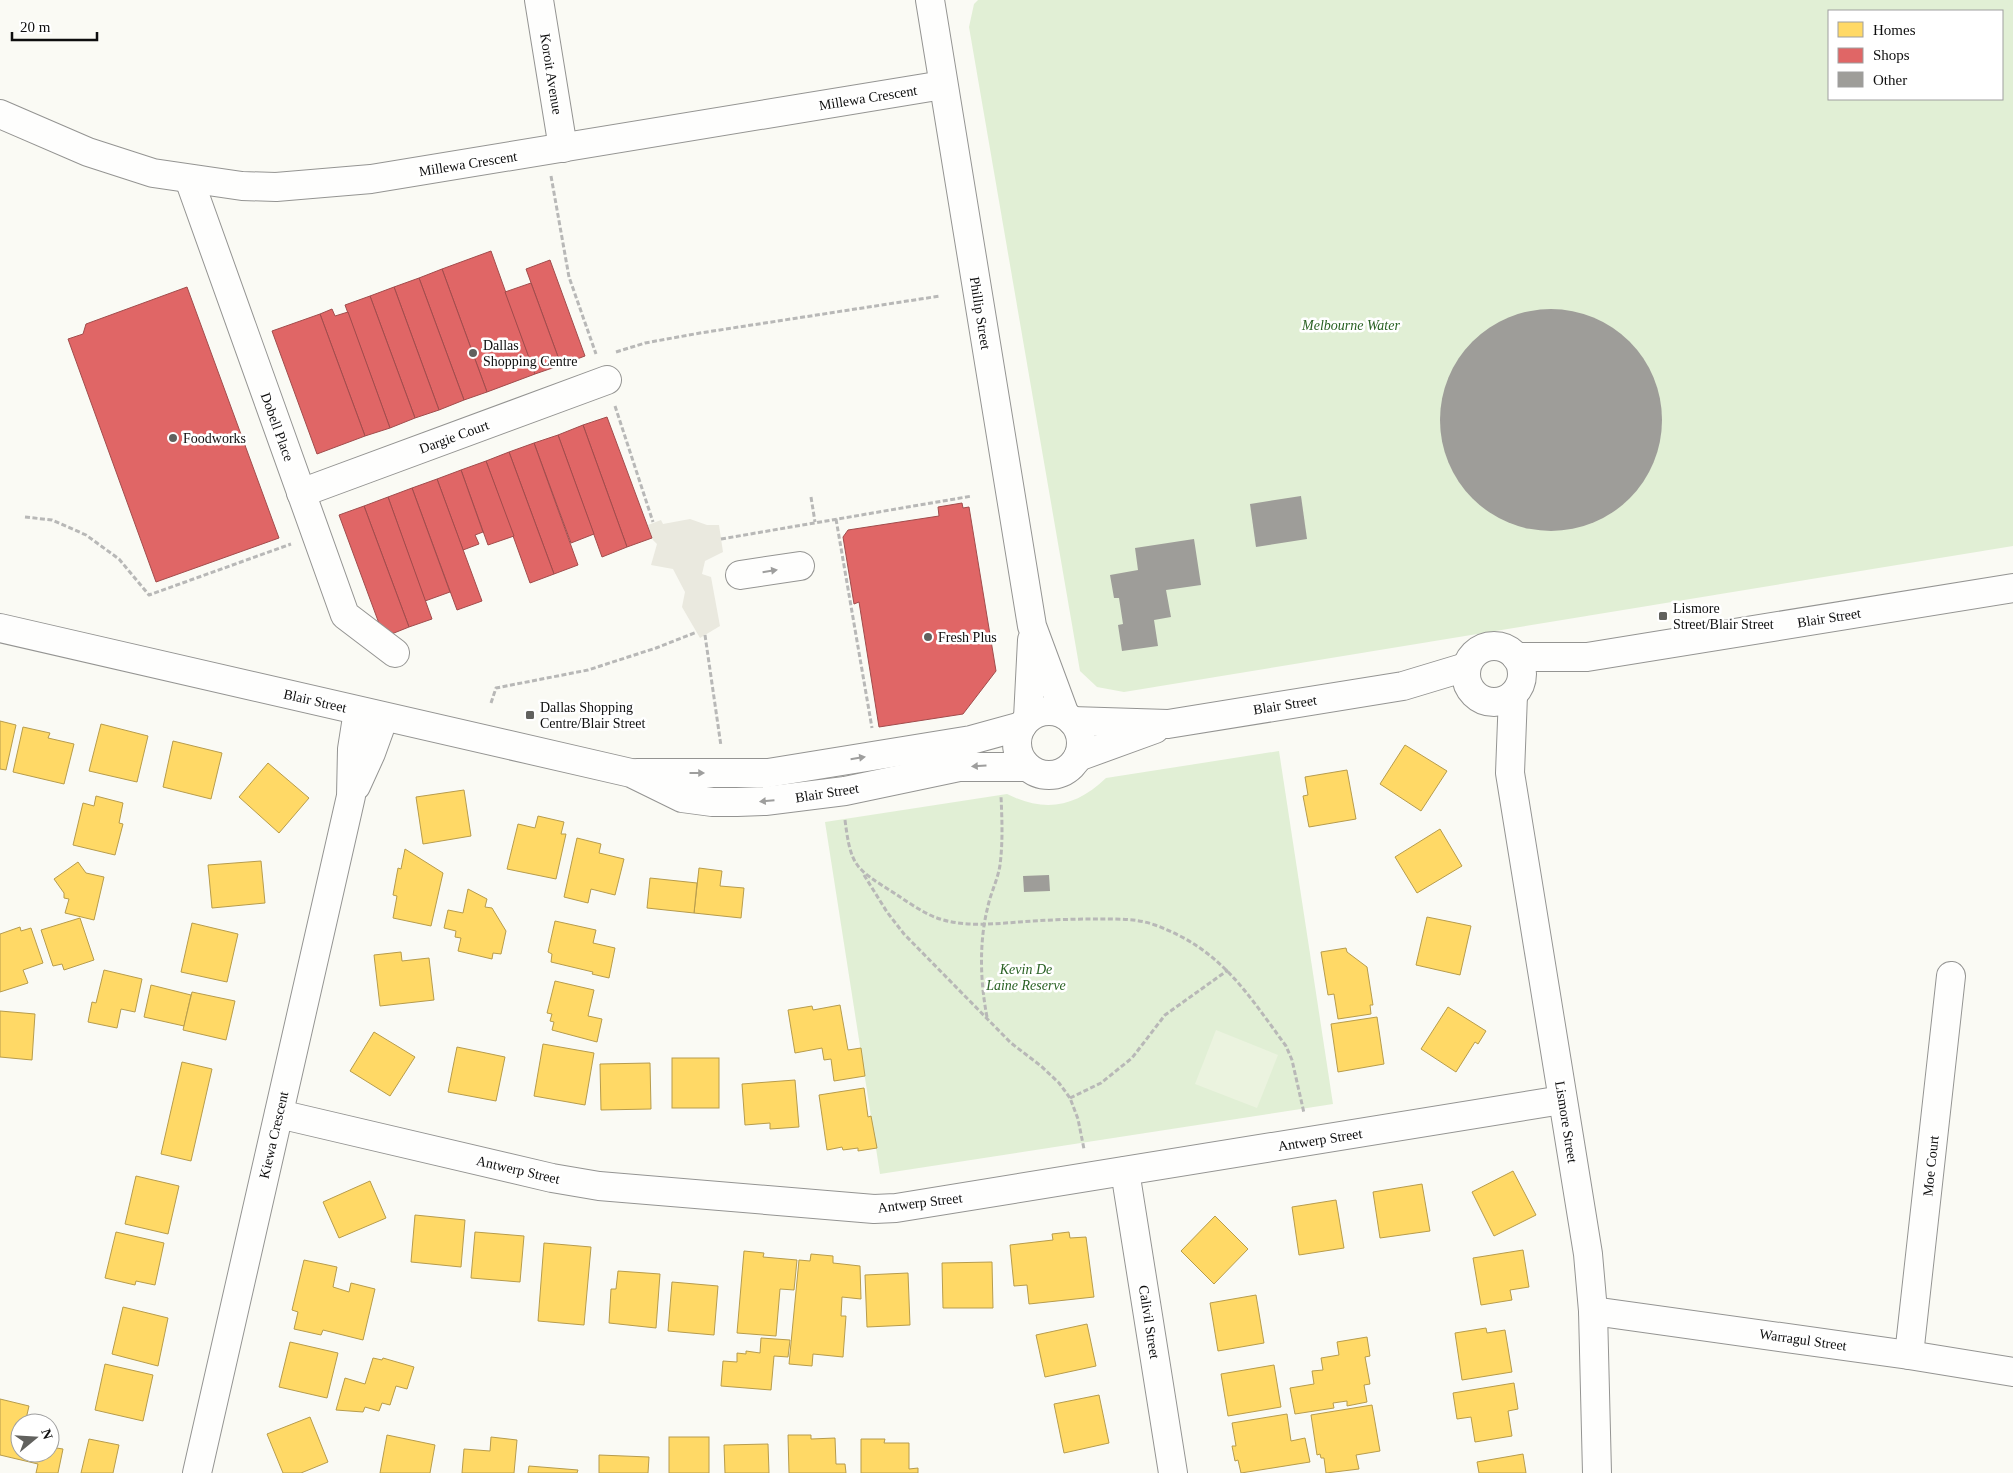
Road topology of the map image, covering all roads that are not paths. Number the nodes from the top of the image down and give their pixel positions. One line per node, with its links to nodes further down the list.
1 (540, 0): 5 (street, Koroit Avenue)
2 (930, 0): 3 (street, Phillip Street)
3 (943, 85): 5 (street, Millewa Crescent); 12 (street, Phillip Street)
4 (0, 114): 6 (street, Millewa Crescent)
5 (554, 150): 6 (street, Millewa Crescent)
6 (189, 179): 8 (street, Dobell Place)
7 (602, 369): 8 (street, Dargie Court)
8 (301, 494): 14 (street, Dobell Place)
9 (800, 566): 10 (street, one-way to 9)
10 (740, 576)
11 (2013, 588): 16 (street, Blair Street)
12 (1032, 626): 23 (street, Phillip Street); 24 (street, Phillip Street)
13 (0, 628): 21 (street, Blair Street)
14 (395, 653)
15 (1516, 657): 16 (street, Blair Street); 17 (street); 19 (street)
16 (1587, 657): 19 (street, Blair Street)
17 (1466, 667): 18 (street, Blair Street); 20 (street)
18 (1403, 686): 20 (street, Blair Street); 25 (street, Blair Street)
19 (1516, 691): 20 (street); 29 (street, Lismore Street)
20 (1478, 697): 29 (street, Lismore Street)
21 (358, 711): 22 (street, Blair Street); 30 (street, Kiewa Crescent)
22 (384, 717): 28 (street, Blair Street); 30 (street, Kiewa Crescent)
23 (1069, 718): 24 (street); 25 (street, Blair Street); 26 (street)
24 (1025, 722): 27 (street); 28 (street, Blair Street, one-way to 24)
25 (1168, 724): 26 (street, Blair Street)
26 (1078, 757): 27 (street)
27 (1027, 767): 28 (street, Blair Street, one-way to 28)
28 (631, 773)
29 (1510, 773): 32 (street, Lismore Street)
30 (351, 796): 33 (street, Kiewa Crescent)
31 (1951, 976): 36 (street, Moe Court)
32 (1562, 1100): 34 (street, Antwerp Street); 35 (street, Lismore Street)
33 (279, 1114): 34 (street, Antwerp Street); 38 (street, Kiewa Crescent)
34 (1124, 1171): 39 (street, Calivil Street)
35 (1593, 1311): 36 (street, Warragul Street); 40 (street, Lismore Street)
36 (1909, 1354): 37 (street, Warragul Street)
37 (2013, 1372)
38 (197, 1473)
39 (1173, 1473)
40 (1597, 1473)

